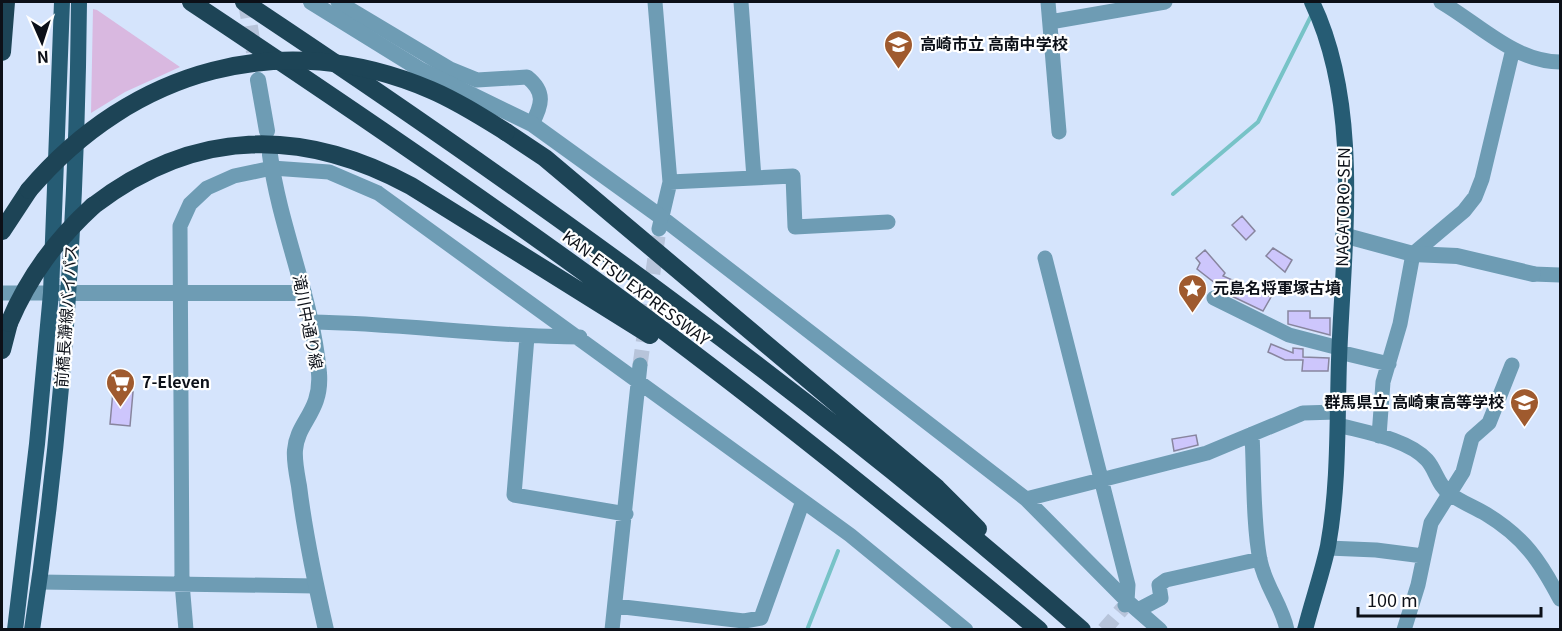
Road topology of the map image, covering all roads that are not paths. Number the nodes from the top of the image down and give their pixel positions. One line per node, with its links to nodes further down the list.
1 (6, 2): 16 (highway)
2 (62, 2): 35 (main road, 前橋長瀞線バイパス)
3 (79, 2): 33 (main road, 前橋長瀞線バイパス)
4 (191, 2): 47 (highway, KAN-ETSU EXPRESSWAY)
5 (244, 2): 65 (highway, KAN-ETSU EXPRESSWAY)
6 (311, 2): 19 (street)
7 (338, 2): 19 (street)
8 (655, 2): 24 (street)
9 (741, 2): 23 (street)
10 (1048, 2): 14 (street)
11 (1166, 2): 14 (street)
12 (1312, 2): 28 (main road, NAGATORO-SEN)
13 (1447, 3): 15 (street)
14 (1050, 22): 21 (street)
15 (1513, 49): 17 (street); 29 (street)
16 (2, 52)
17 (1560, 62)
18 (258, 80): 20 (street)
19 (532, 124): 26 (street)
20 (267, 130)
21 (1059, 132)
22 (271, 161): 36 (street); 37 (street, 滝川中通り線); 41 (street)
23 (754, 178): 24 (street); 25 (street)
24 (670, 182): 26 (street)
25 (888, 222)
26 (660, 223): 53 (street)
27 (2, 231): 65 (highway, bridge)
28 (1343, 235): 29 (street); 43 (main road, NAGATORO-SEN)
29 (1413, 254): 31 (street); 44 (street)
30 (1045, 258): 51 (street)
31 (1533, 274): 32 (street)
32 (1560, 275)
33 (69, 292): 35 (street); 36 (street); 59 (main road, 前橋長瀞線バイパス)
34 (2, 293): 35 (street)
35 (51, 293): 66 (main road, 前橋長瀞線バイパス)
36 (181, 293): 37 (street); 60 (street)
37 (304, 293): 39 (street, 滝川中通り線)
38 (1214, 298): 43 (street)
39 (310, 322): 40 (street); 61 (street, 滝川中通り線)
40 (526, 337): 41 (street); 55 (street)
41 (580, 337): 46 (street)
42 (2, 350): 47 (highway, bridge)
43 (1339, 350): 44 (street); 48 (main road, NAGATORO-SEN)
44 (1389, 364): 50 (street)
45 (1512, 365): 52 (street)
46 (639, 372): 54 (street); 55 (street)
47 (755, 401): 72 (highway, KAN-ETSU EXPRESSWAY)
48 (1337, 418): 49 (street); 50 (street); 56 (main road, NAGATORO-SEN)
49 (1252, 434): 51 (street); 58 (street)
50 (1379, 436): 52 (street)
51 (1101, 478): 53 (street); 64 (street)
52 (1450, 494): 57 (street); 62 (street)
53 (1026, 499): 64 (street)
54 (803, 501): 63 (street); 71 (street)
55 (626, 514): 63 (street)
56 (1328, 548): 57 (street); 76 (main road, NAGATORO-SEN)
57 (1423, 556): 77 (street)
58 (1260, 559): 64 (street); 75 (street)
59 (40, 582): 60 (street); 67 (main road, 前橋長瀞線バイパス)
60 (182, 583): 61 (street); 68 (street)
61 (316, 586): 69 (street, 滝川中通り線)
62 (1560, 599)
63 (615, 606): 70 (street)
64 (1129, 606): 74 (street)
65 (1063, 613): 73 (highway, KAN-ETSU EXPRESSWAY)
66 (15, 630)
67 (32, 630)
68 (186, 630)
69 (326, 630)
70 (612, 630)
71 (966, 630)
72 (1039, 630)
73 (1082, 630)
74 (1160, 630)
75 (1287, 630)
76 (1305, 630)
77 (1404, 630)

